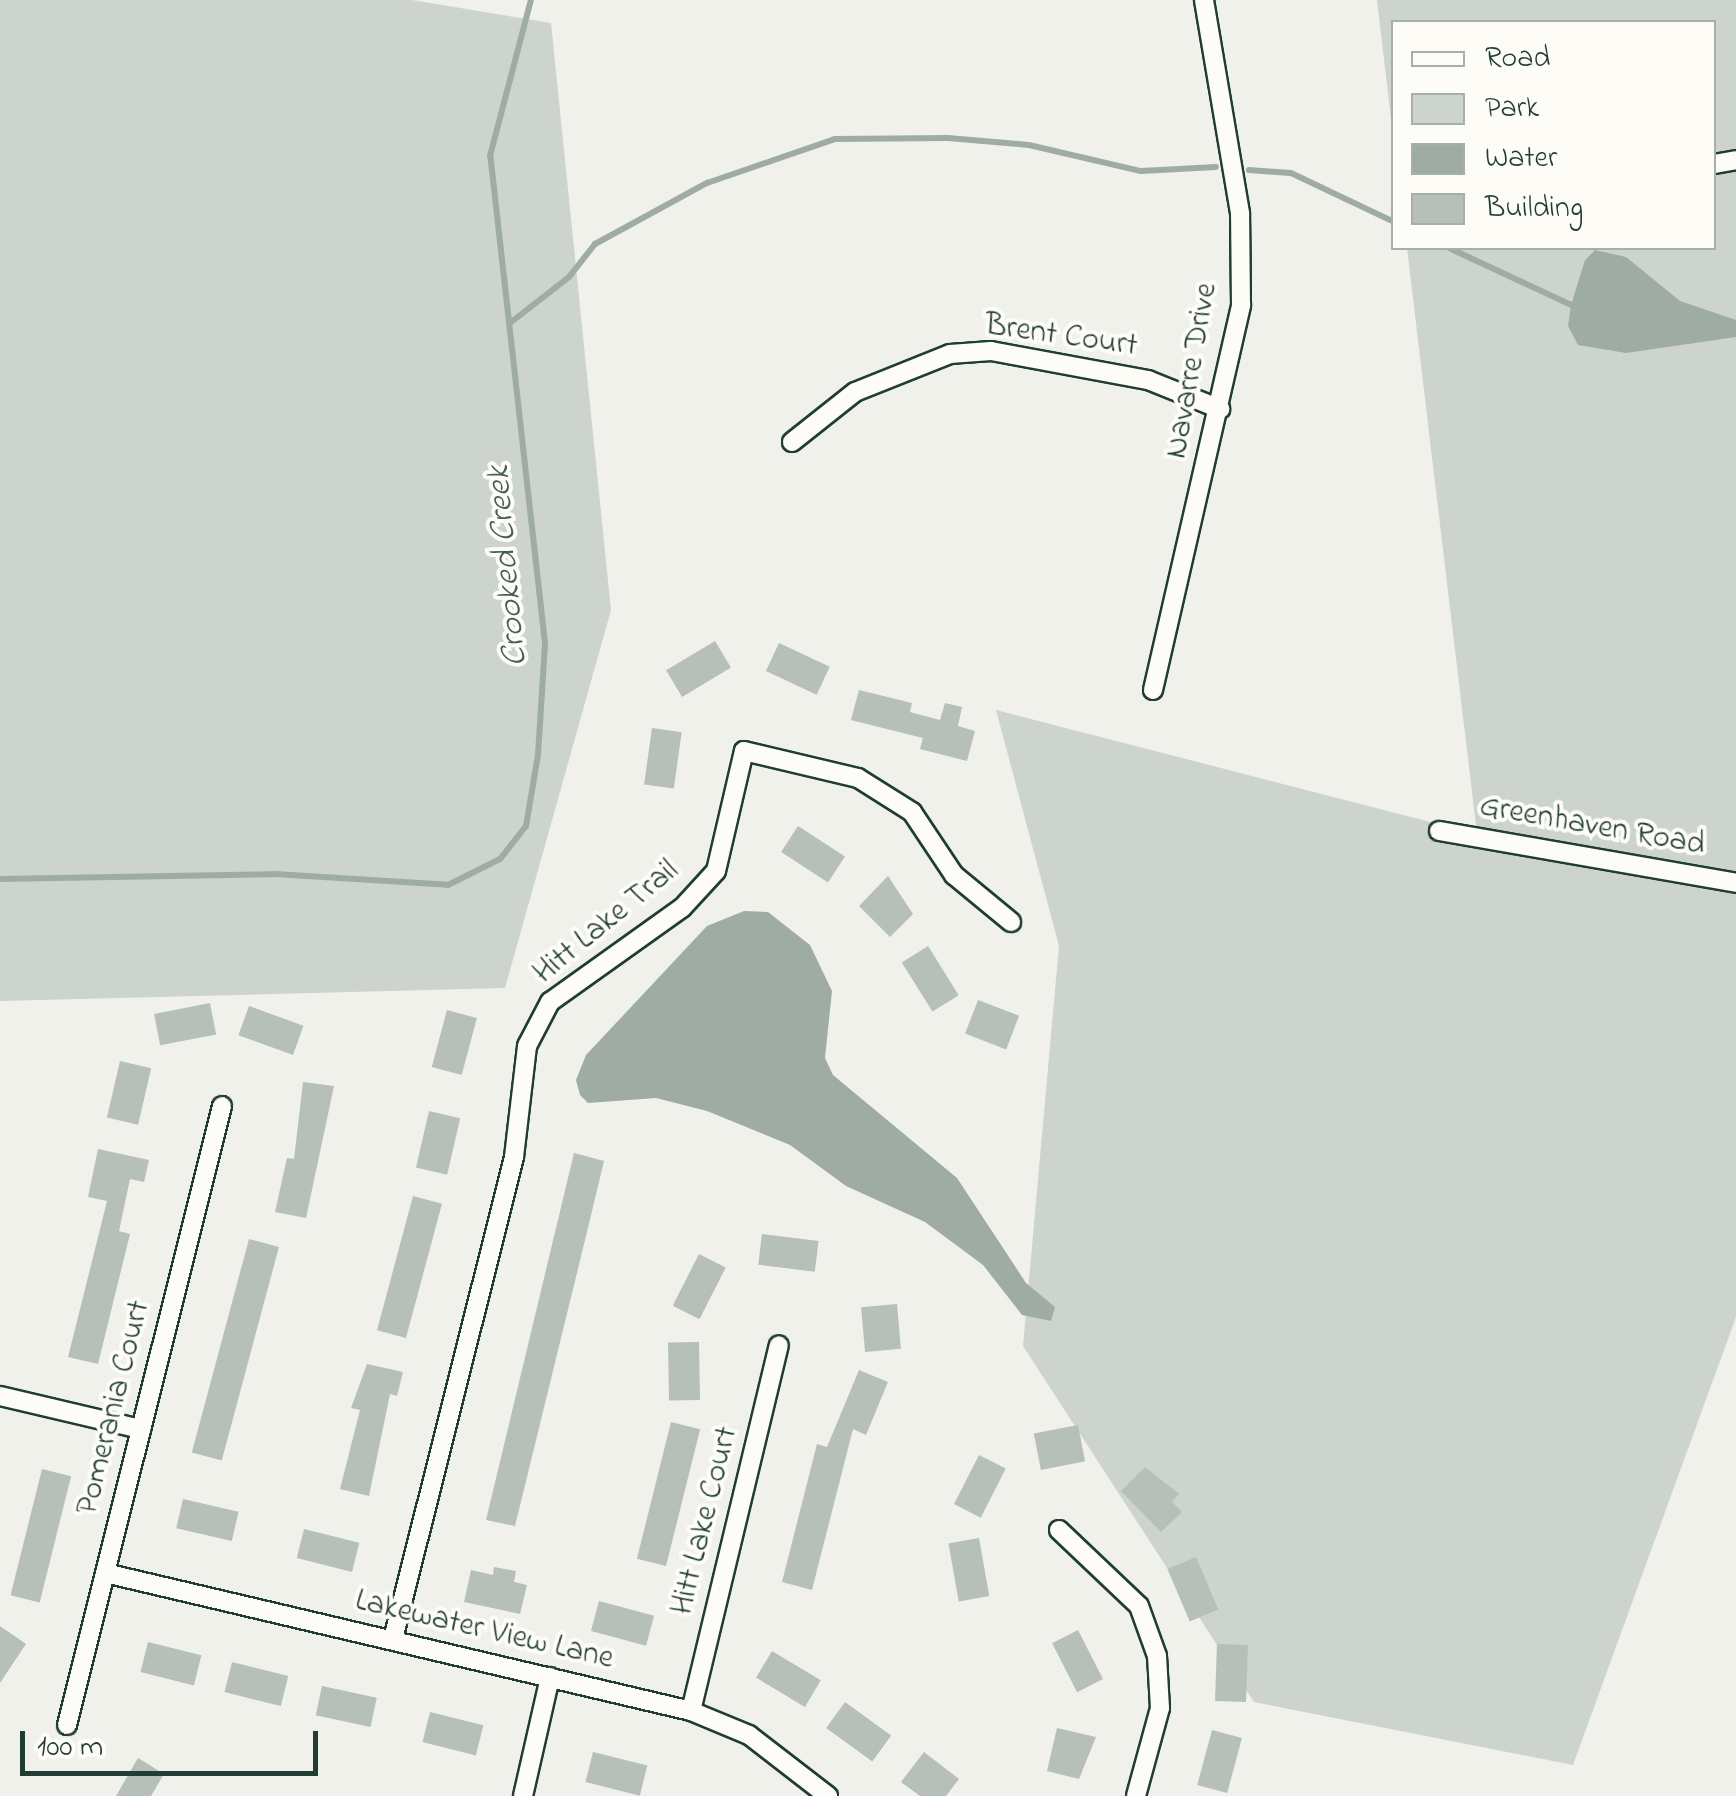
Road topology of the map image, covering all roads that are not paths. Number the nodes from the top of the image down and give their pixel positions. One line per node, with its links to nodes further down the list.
1 (1204, 0): 2 (street, Navarre Drive)
2 (1220, 409): 3 (street, Brent Court); 4 (street, Navarre Drive)
3 (792, 442)
4 (1153, 690)
5 (1439, 831): 6 (street, Greenhaven Road)
6 (1736, 883)
7 (1011, 922): 14 (street, Hitt Lake Trail)
8 (222, 1106): 11 (street, Pomerania Court)
9 (779, 1346): 16 (street, Hitt Lake Court)
10 (0, 1396): 11 (street)
11 (141, 1429): 13 (street, Pomerania Court)
12 (1059, 1530): 20 (street)
13 (105, 1573): 14 (street, Lakewater View Lane); 17 (street, Pomerania Court)
14 (393, 1640): 15 (street, Lakewater View Lane)
15 (550, 1677): 16 (street, Lakewater View Lane); 18 (street)
16 (691, 1711): 19 (street, Lakewater View Lane)
17 (67, 1725)
18 (523, 1796)
19 (828, 1796)
20 (1136, 1796)

